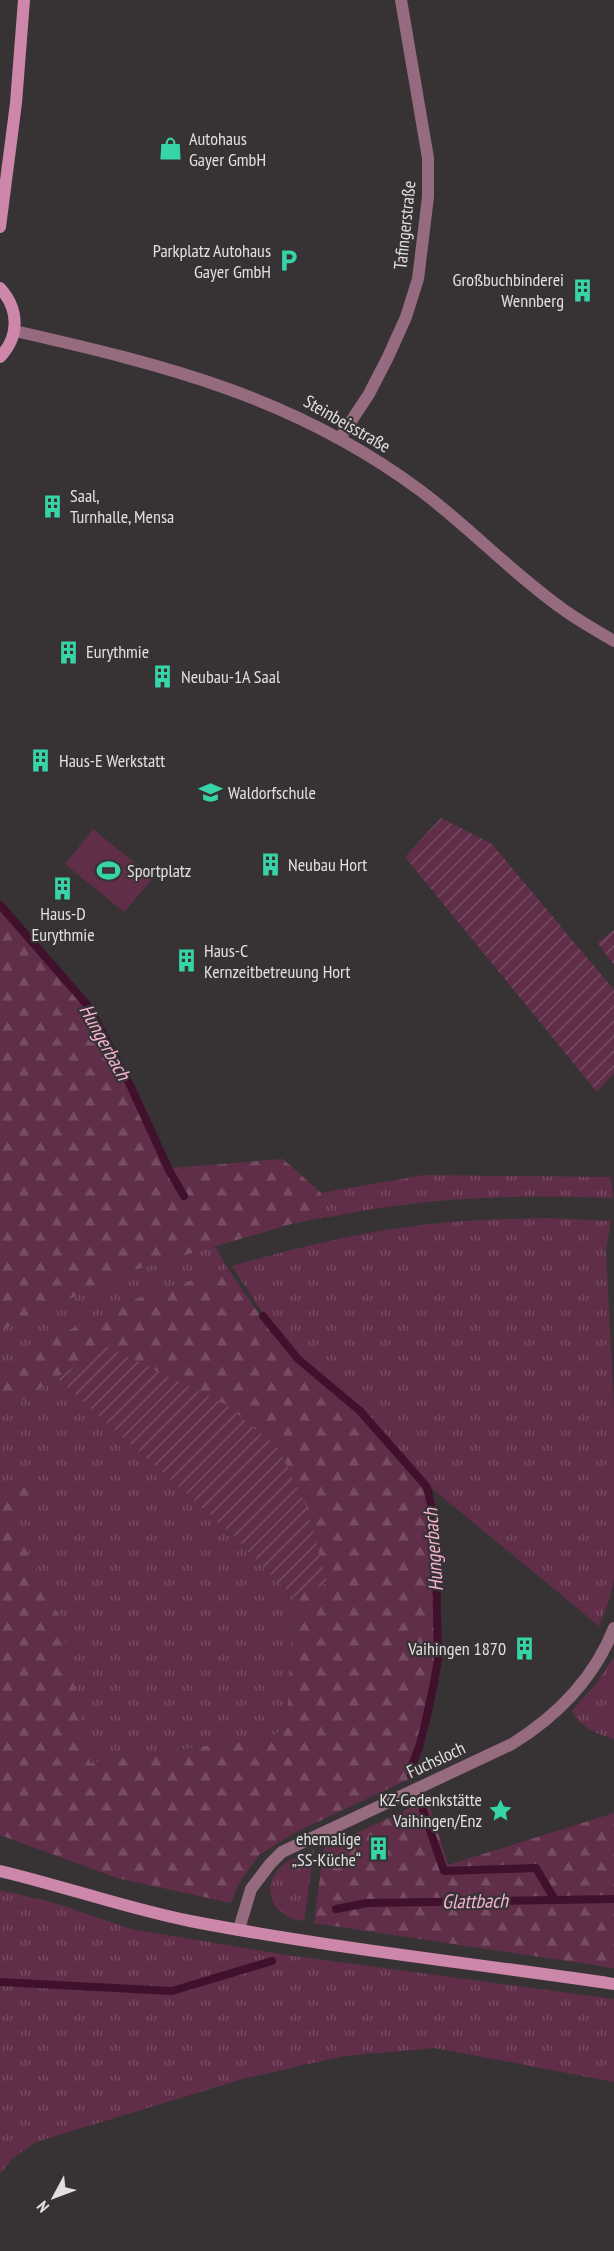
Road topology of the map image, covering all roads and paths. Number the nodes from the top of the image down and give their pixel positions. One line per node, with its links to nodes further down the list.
1 (24, 0): 3 (main road)
2 (401, 0): 7 (street, Tafingerstraße)
3 (0, 227)
4 (0, 288): 5 (main road)
5 (15, 331): 6 (main road); 7 (street, Steinbeisstraße)
6 (0, 357)
7 (340, 438): 8 (street, Steinbeisstraße)
8 (614, 641)
9 (614, 1629): 11 (street, Fuchsloch)
10 (0, 1871): 11 (main road)
11 (239, 1929): 12 (main road)
12 (614, 1984)

